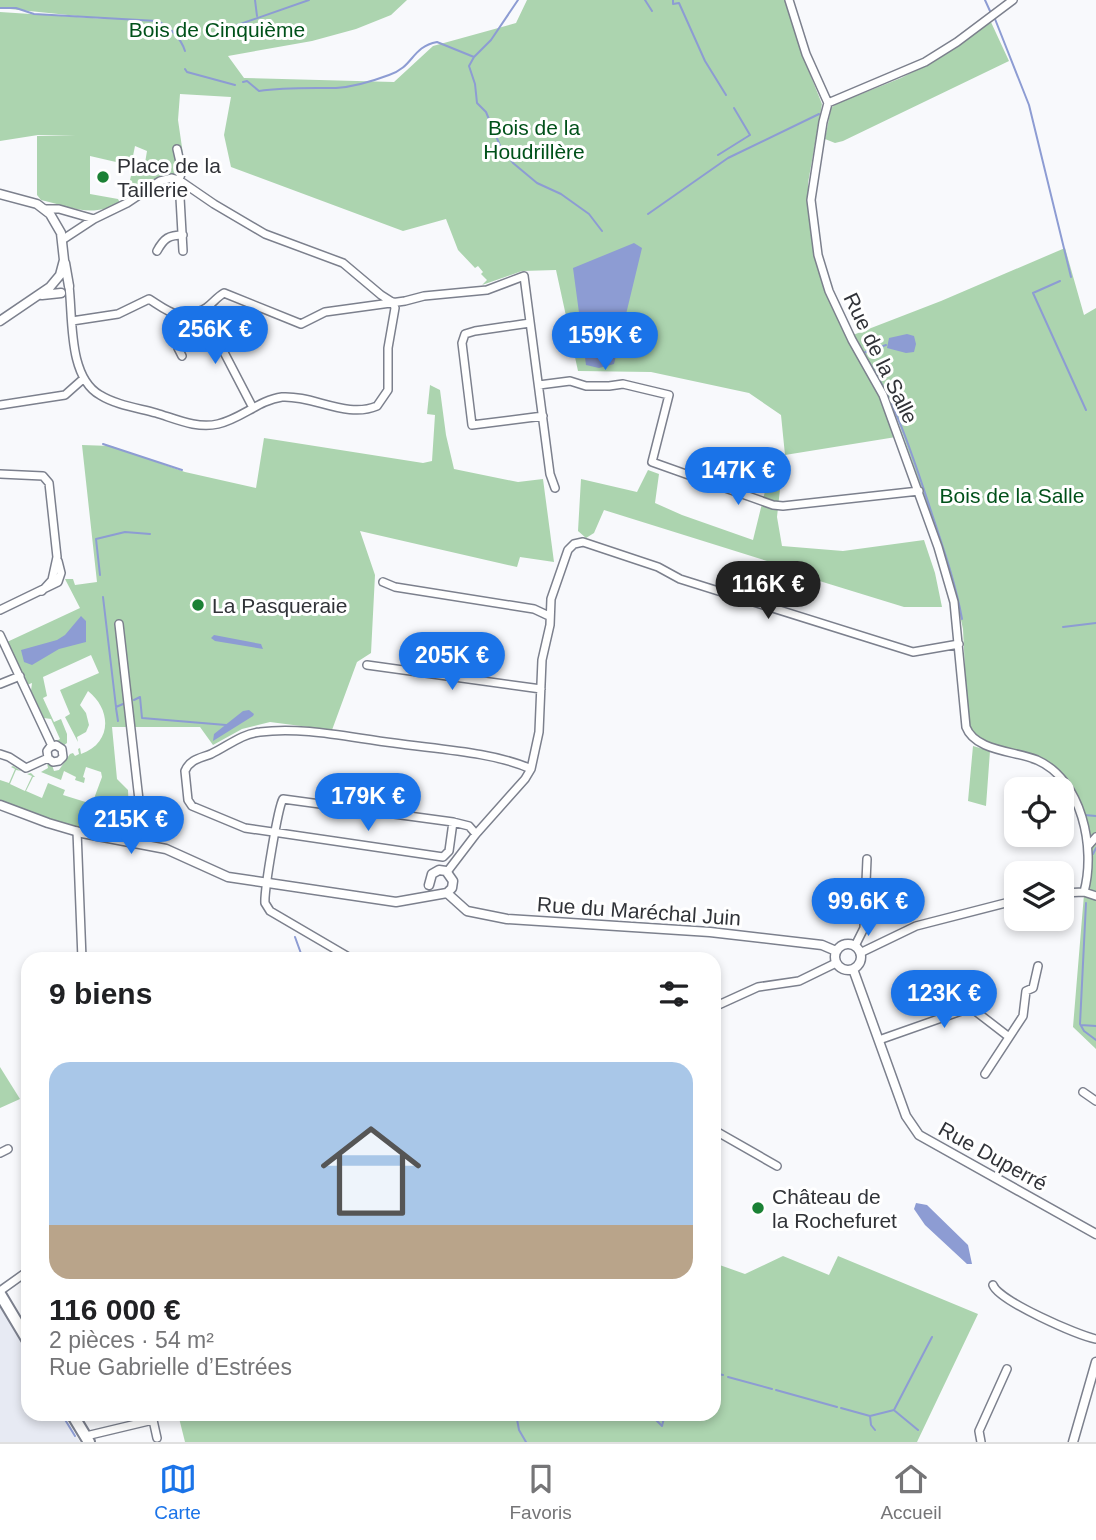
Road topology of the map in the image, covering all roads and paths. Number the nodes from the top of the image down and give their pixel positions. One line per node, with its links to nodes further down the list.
1 (789, 0): 3 (street)
2 (1013, 0): 3 (street)
3 (828, 103): 33 (street, Rue de la Salle)
4 (177, 149): 5 (street)
5 (179, 180): 8 (street); 9 (street); 18 (street)
6 (0, 194): 7 (street)
7 (45, 209): 8 (street); 10 (street)
8 (94, 219): 10 (street)
9 (183, 235): 11 (street); 12 (street)
10 (62, 240): 13 (street)
11 (157, 251)
12 (183, 251)
13 (64, 260): 14 (street); 15 (street)
14 (56, 281): 15 (street); 16 (street); 17 (street)
15 (69, 286): 16 (street); 19 (street)
16 (61, 293): 17 (street); 19 (street)
17 (39, 295): 22 (street)
18 (393, 302): 20 (street); 24 (street); 29 (street)
19 (71, 310): 23 (street)
20 (202, 310): 21 (street); 29 (street)
21 (180, 314): 23 (street); 25 (street)
22 (0, 321)
23 (72, 321): 26 (street)
24 (530, 323): 27 (street); 30 (street)
25 (182, 356)
26 (83, 379): 28 (street); 29 (street)
27 (538, 385): 30 (street); 33 (street)
28 (0, 405)
29 (253, 408)
30 (542, 416): 32 (street)
31 (0, 474): 37 (street)
32 (555, 488)
33 (919, 491): 41 (street, Rue de la Salle)
34 (383, 582): 36 (street)
35 (550, 605): 36 (street); 38 (street); 41 (street)
36 (534, 609): 38 (street)
37 (0, 610)
38 (550, 617): 46 (street)
39 (118, 624): 57 (street)
40 (0, 635): 42 (street)
41 (959, 645): 58 (street, Rue de la Salle)
42 (4, 652): 44 (street)
43 (367, 665): 46 (street)
44 (20, 676): 45 (street); 47 (street)
45 (0, 684)
46 (541, 689): 50 (street)
47 (52, 746): 49 (street); 49 (street)
48 (0, 754): 49 (street)
49 (48, 758)
50 (531, 769): 54 (street); 55 (street)
51 (0, 805): 53 (street)
52 (453, 822): 54 (street); 54 (street); 55 (street)
53 (77, 831): 57 (street); 72 (street)
54 (275, 833): 61 (street)
55 (476, 834): 60 (street)
56 (1096, 837): 58 (street)
57 (144, 844): 61 (street)
58 (1088, 846): 64 (street, Rue de la Salle)
59 (867, 859): 70 (street)
60 (447, 872): 62 (street); 65 (street)
61 (267, 883): 68 (street); 73 (street)
62 (429, 886): 66 (street); 68 (street)
63 (1074, 892): 64 (street)
64 (1084, 892): 67 (street)
65 (447, 893): 66 (street); 71 (street, Rue du Maréchal Juin)
66 (436, 894): 68 (street)
67 (1096, 896)
68 (403, 902)
69 (1004, 903): 70 (street)
70 (858, 949): 71 (street); 76 (street)
71 (836, 951): 74 (street)
72 (82, 952)
73 (340, 952)
74 (836, 963): 76 (street); 77 (street)
75 (1038, 966): 78 (street)
76 (853, 970): 79 (street, Rue Duperré)
77 (721, 1003)
78 (1009, 1037): 79 (street); 80 (street)
79 (879, 1040): 87 (street, Rue Duperré)
80 (985, 1074)
81 (1083, 1092): 82 (street)
82 (1096, 1101)
83 (721, 1134): 86 (street)
84 (8, 1149): 85 (street)
85 (0, 1153)
86 (777, 1166)
87 (1096, 1234)
88 (21, 1277): 90 (street)
89 (993, 1285): 92 (street)
90 (0, 1293): 91 (main road)
91 (21, 1328)
92 (1096, 1339)
93 (1096, 1362): 101 (street)
94 (1007, 1369): 100 (street)
95 (76, 1421): 99 (main road)
96 (141, 1421): 99 (street)
97 (154, 1421): 98 (street)
98 (157, 1438)
99 (87, 1439)
100 (981, 1442)
101 (1073, 1442)

